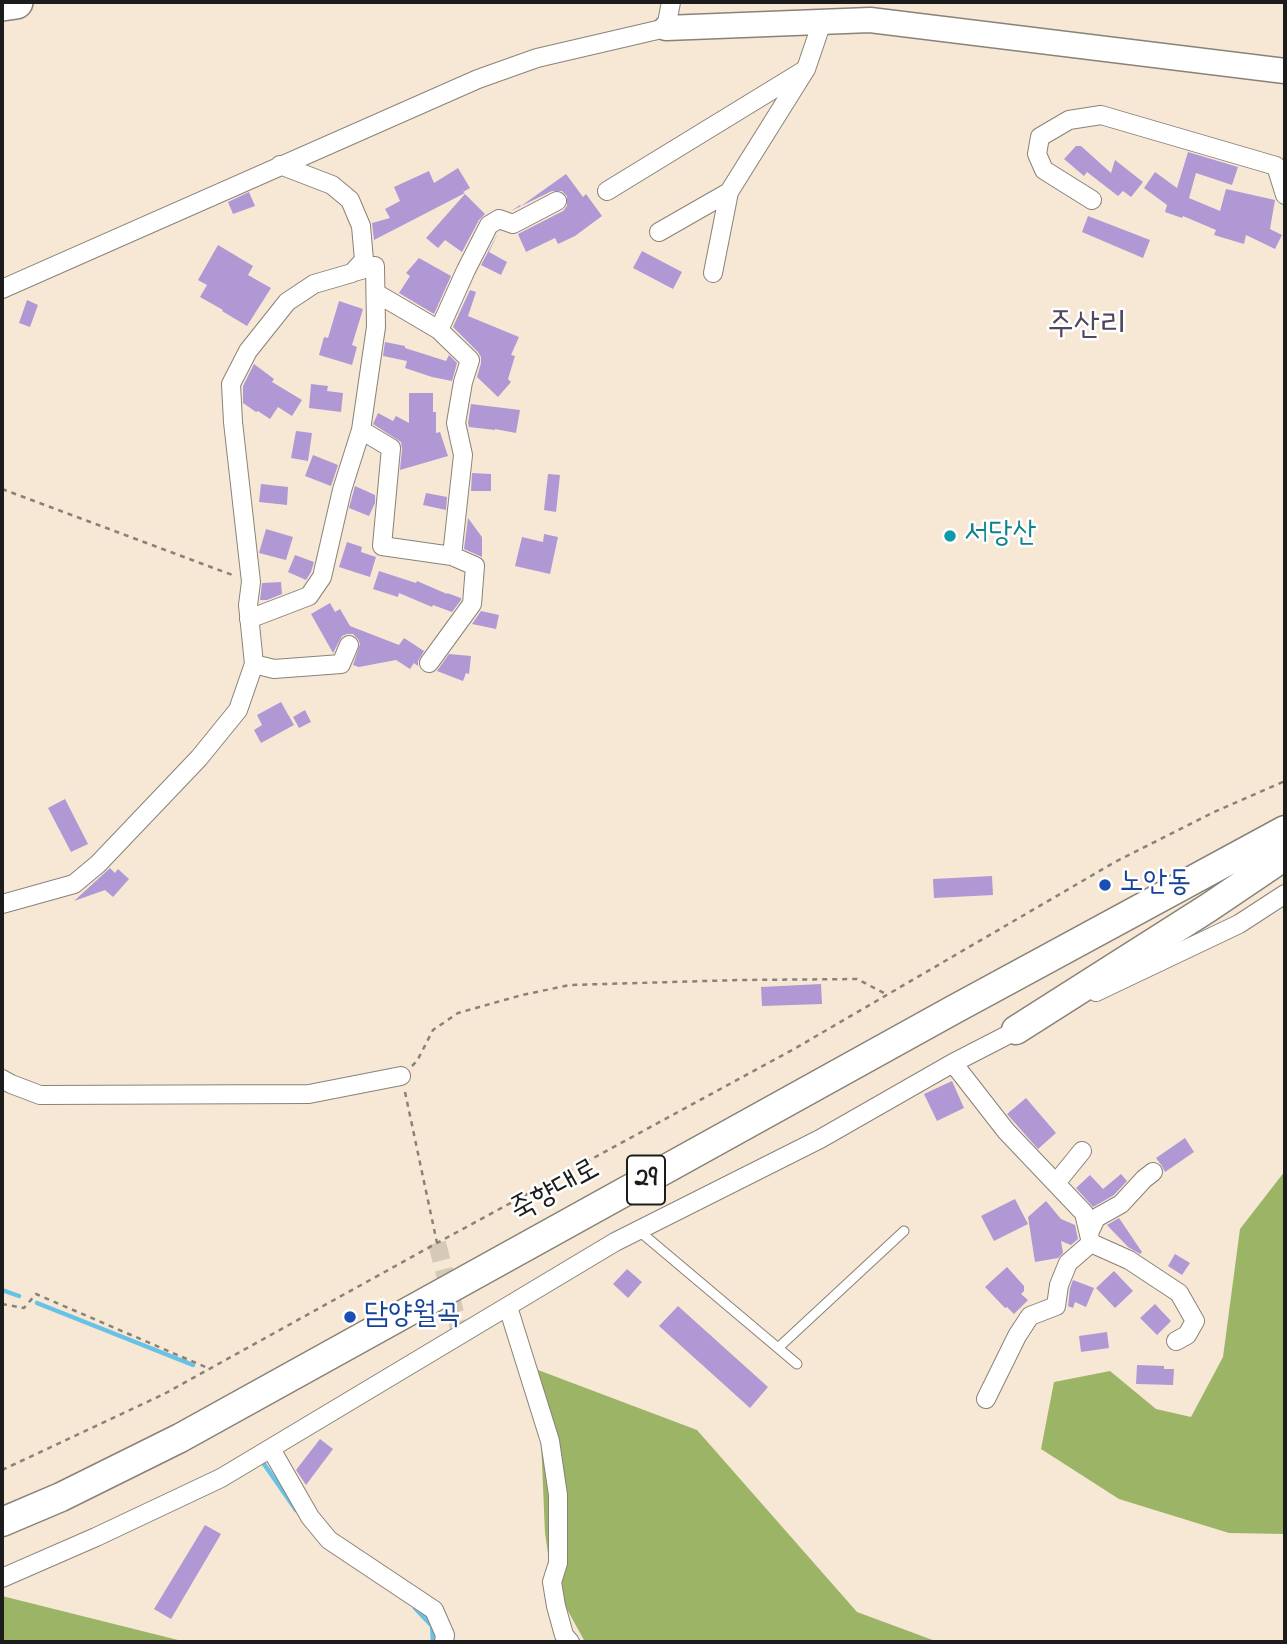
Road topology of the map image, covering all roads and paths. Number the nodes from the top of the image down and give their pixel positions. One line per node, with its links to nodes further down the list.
1 (16, 2): 3 (highway)
2 (671, 2): 5 (street)
3 (2, 4)
4 (822, 22): 5 (street); 6 (street); 7 (street)
5 (666, 28): 9 (street)
6 (806, 69): 10 (street); 11 (street)
7 (1285, 71)
8 (1280, 159): 12 (street); 13 (street)
9 (280, 165): 16 (street); 18 (street)
10 (607, 191)
11 (729, 192): 15 (street); 17 (street)
12 (1285, 195)
13 (1092, 200)
14 (557, 201): 20 (street)
15 (659, 232)
16 (352, 273): 19 (street); 24 (street)
17 (713, 273)
18 (2, 289)
19 (376, 293): 20 (street); 21 (street)
20 (439, 330): 23 (street)
21 (361, 430): 23 (street); 25 (street)
22 (2, 489): 24 (path)
23 (452, 556): 27 (street)
24 (251, 582): 25 (street)
25 (249, 619): 28 (street)
26 (349, 645): 28 (street)
27 (429, 663)
28 (254, 664): 33 (street)
29 (1285, 781): 34 (path)
30 (1285, 830): 55 (main road, 죽향대로 / 29)
31 (1285, 856): 35 (main road)
32 (1285, 894): 35 (street)
33 (2, 904)
34 (887, 995): 37 (path); 45 (path)
35 (1016, 1030): 36 (street)
36 (953, 1063): 41 (street); 42 (street)
37 (401, 1076): 38 (street); 45 (path)
38 (2, 1079)
39 (1082, 1151): 41 (street)
40 (1153, 1171): 44 (street)
41 (1056, 1183): 44 (street)
42 (638, 1230): 47 (street); 49 (lane)
43 (904, 1231): 49 (lane)
44 (1090, 1238): 48 (street); 52 (street)
45 (437, 1243): 51 (path)
46 (2, 1304): 51 (path)
47 (508, 1307): 53 (street); 58 (street)
48 (1176, 1341)
49 (778, 1348): 50 (lane)
50 (797, 1364)
51 (210, 1369): 54 (path)
52 (986, 1399)
53 (271, 1449): 56 (street); 57 (street)
54 (2, 1470)
55 (2, 1522)
56 (2, 1578)
57 (444, 1642)
58 (570, 1642)

